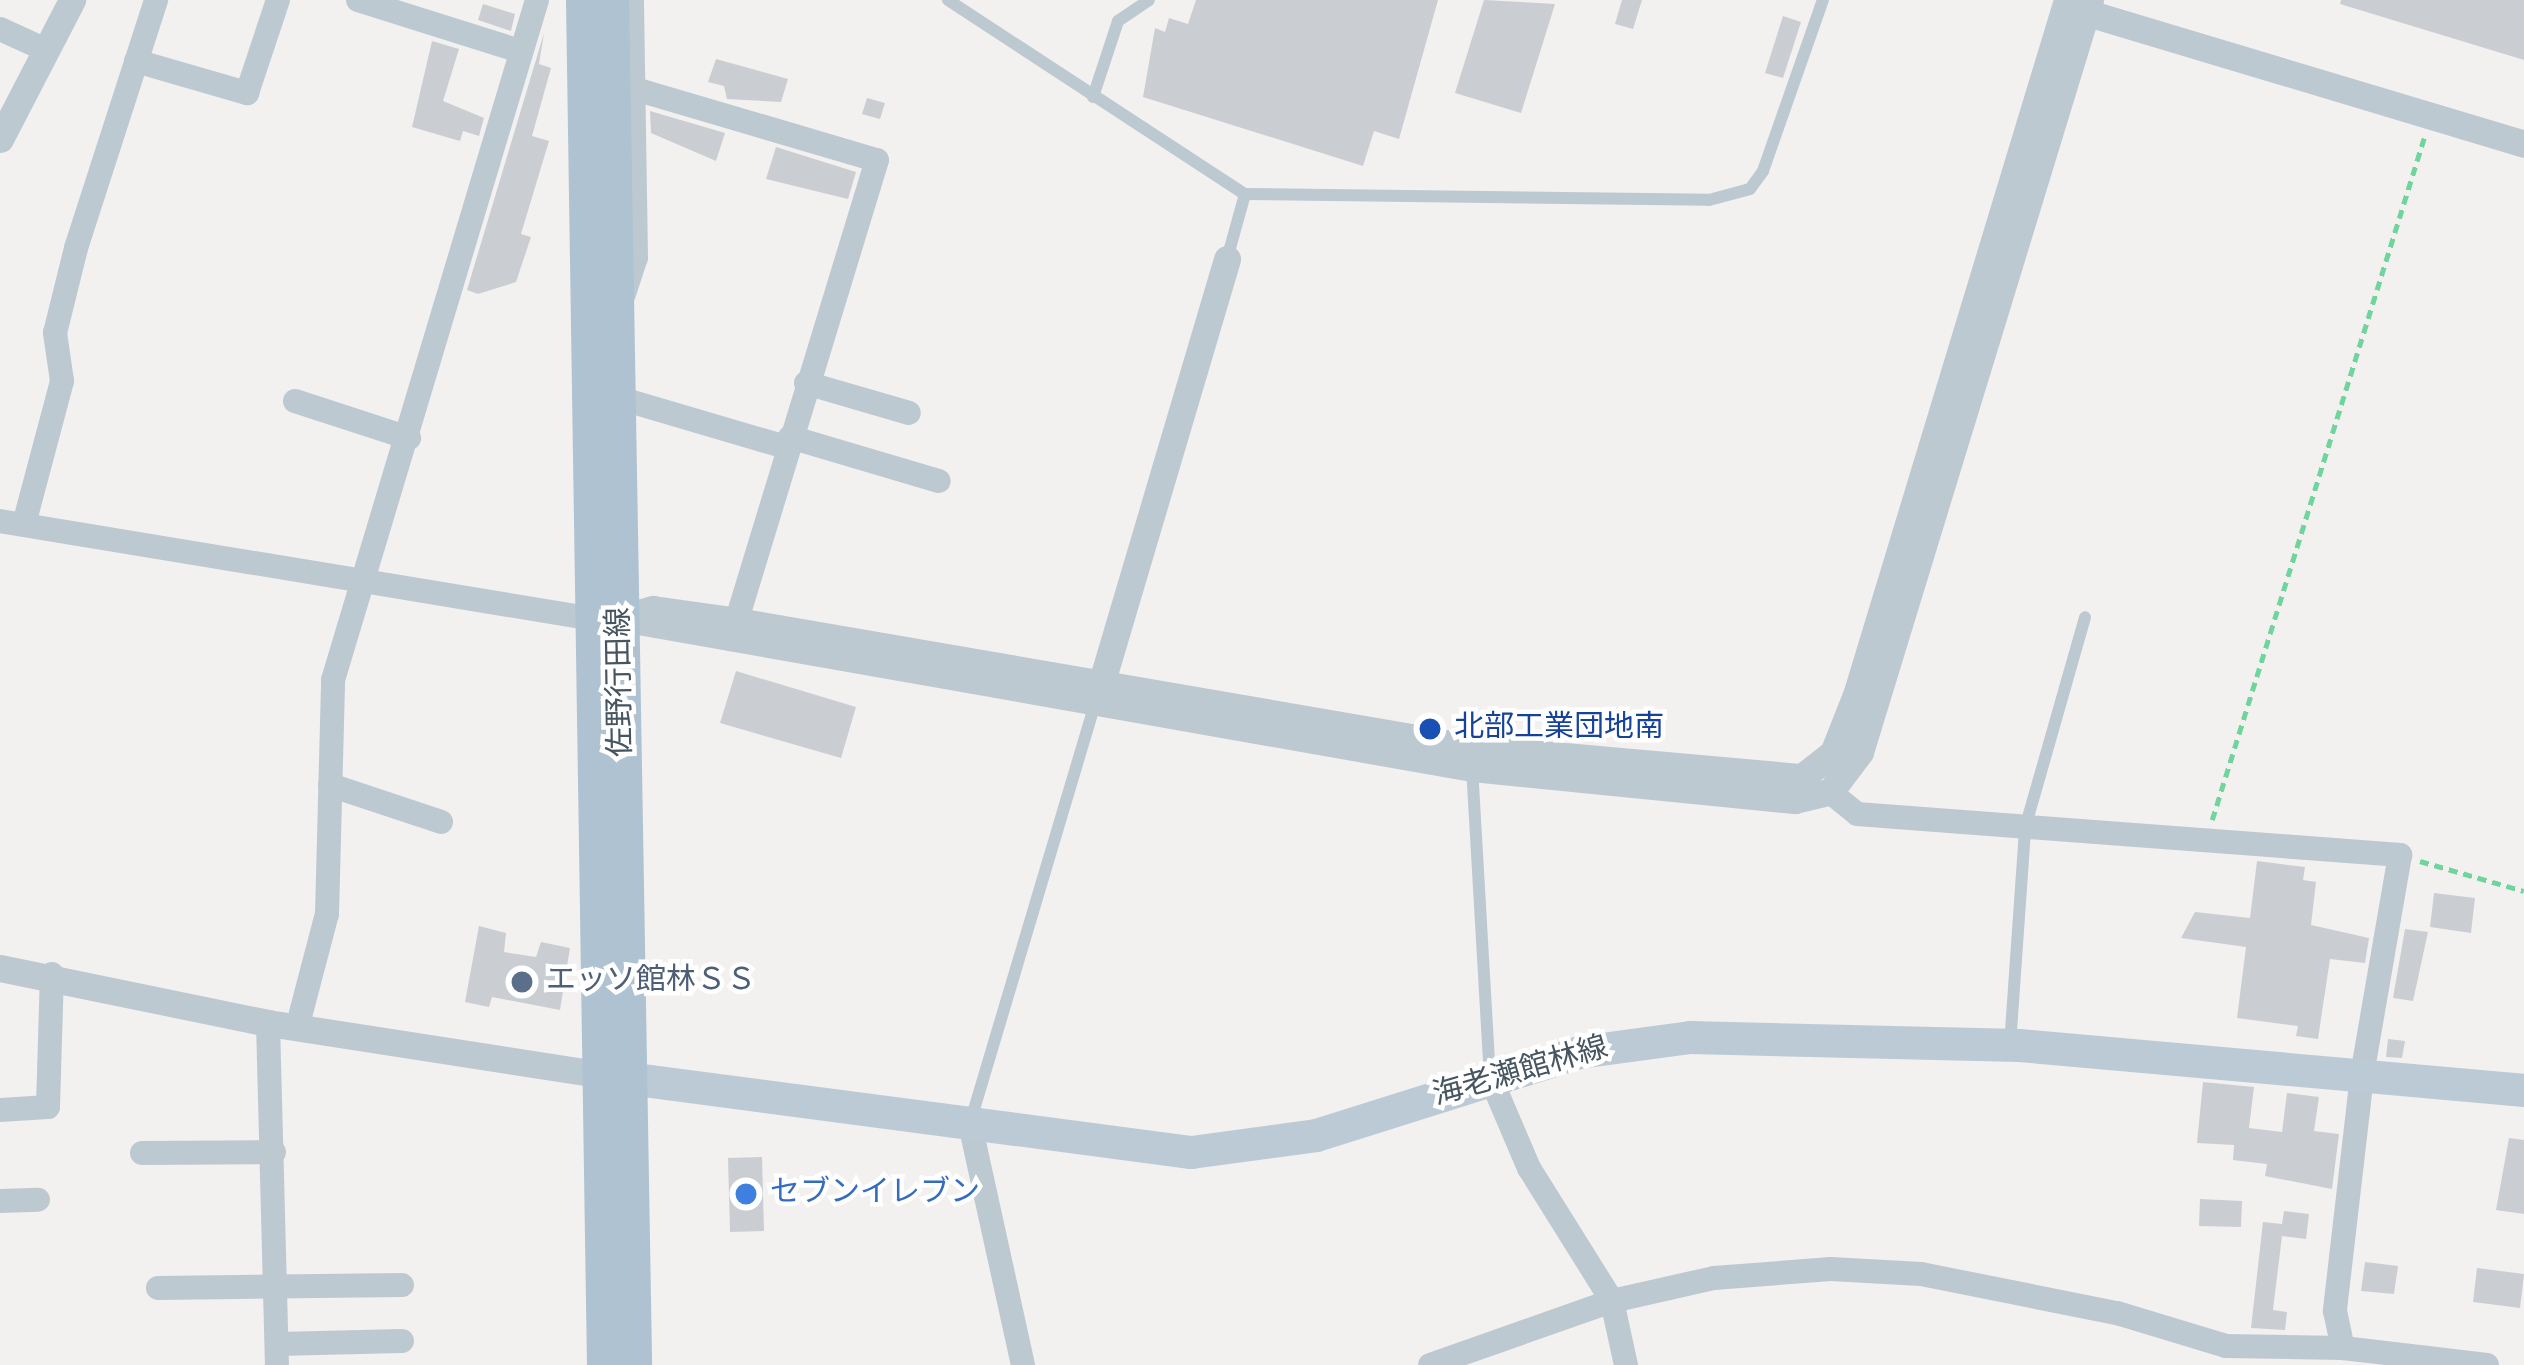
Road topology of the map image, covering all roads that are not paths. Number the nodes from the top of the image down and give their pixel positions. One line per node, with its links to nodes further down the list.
1 (72, 0): 14 (street)
2 (156, 0): 16 (street)
3 (278, 0): 16 (street)
4 (358, 0): 15 (street)
5 (537, 0): 15 (street)
6 (584, 0): 22 (main road, 佐野行田線)
7 (611, 0): 22 (main road, 佐野行田線)
8 (632, 0): 17 (street)
9 (947, 0): 18 (lane)
10 (1149, 0): 18 (lane)
11 (1823, 0): 21 (lane)
12 (2077, 5): 20 (street); 38 (street); 40 (street)
13 (0, 29): 14 (street)
14 (46, 50): 19 (street)
15 (520, 51): 29 (street)
16 (136, 62): 32 (street)
17 (634, 89): 24 (street); 25 (street)
18 (1093, 97): 21 (lane)
19 (0, 140)
20 (2524, 144)
21 (1245, 194): 23 (lane)
22 (603, 249): 24 (main road, 佐野行田線); 35 (main road, 佐野行田線)
23 (1227, 259): 37 (street)
24 (617, 313): 26 (main road, 佐野行田線)
25 (806, 383): 28 (street); 30 (street)
26 (619, 398): 30 (street); 35 (main road, 佐野行田線)
27 (295, 401): 29 (street)
28 (909, 413)
29 (409, 439): 33 (street)
30 (788, 442): 31 (street); 36 (street)
31 (939, 481)
32 (12, 523): 33 (street)
33 (359, 584): 35 (street); 39 (street)
34 (2085, 617): 42 (lane)
35 (607, 619): 36 (street); 48 (main road, 佐野行田線)
36 (734, 630): 37 (street)
37 (1098, 694): 38 (street); 53 (lane)
38 (1473, 758): 40 (street); 50 (lane)
39 (330, 785): 41 (street); 46 (street)
40 (1829, 792): 42 (street)
41 (441, 822)
42 (2025, 828): 47 (lane); 49 (street)
43 (0, 968): 44 (street)
44 (52, 974): 45 (street); 52 (street)
45 (268, 1023): 46 (street); 54 (street)
46 (297, 1028): 48 (street)
47 (2010, 1045): 49 (main road, 海老瀬館林線); 50 (main road, 海老瀬館林線)
48 (614, 1076): 53 (main road, 海老瀬館林線); 65 (main road, 佐野行田線); 66 (main road, 佐野行田線)
49 (2362, 1076): 51 (main road, 海老瀬館林線); 63 (street)
50 (1491, 1078): 53 (main road, 海老瀬館林線); 61 (street)
51 (2524, 1090)
52 (0, 1110)
53 (970, 1124): 67 (street)
54 (274, 1152): 55 (street); 58 (street)
55 (142, 1153)
56 (38, 1200): 57 (street)
57 (0, 1201)
58 (276, 1282): 59 (street); 60 (street); 64 (street)
59 (402, 1285)
60 (158, 1288)
61 (1612, 1301): 63 (street); 68 (street); 69 (street)
62 (401, 1341): 64 (street)
63 (2343, 1348): 70 (street)
64 (277, 1355)
65 (605, 1365)
66 (634, 1365)
67 (1023, 1365)
68 (1430, 1365)
69 (1626, 1365)
70 (2487, 1365)

